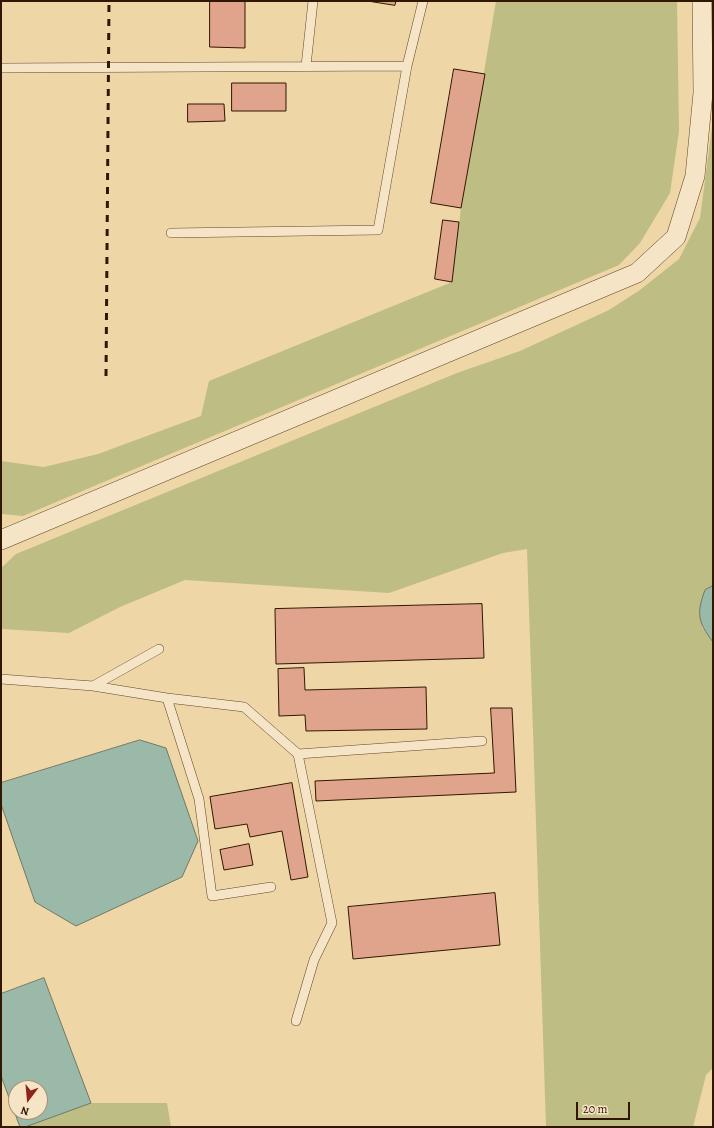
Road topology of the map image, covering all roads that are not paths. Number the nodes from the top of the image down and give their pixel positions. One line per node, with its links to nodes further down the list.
1 (313, 1): 4 (lane)
2 (423, 1): 5 (lane)
3 (702, 1): 8 (street)
4 (306, 66): 5 (lane); 6 (lane)
5 (407, 66): 7 (lane)
6 (1, 68)
7 (171, 233)
8 (1, 540)
9 (158, 649): 11 (lane)
10 (1, 679): 11 (lane)
11 (93, 686): 12 (lane)
12 (167, 698): 14 (lane); 15 (lane)
13 (482, 741): 14 (lane)
14 (298, 754): 16 (lane)
15 (271, 887)
16 (296, 1021)

